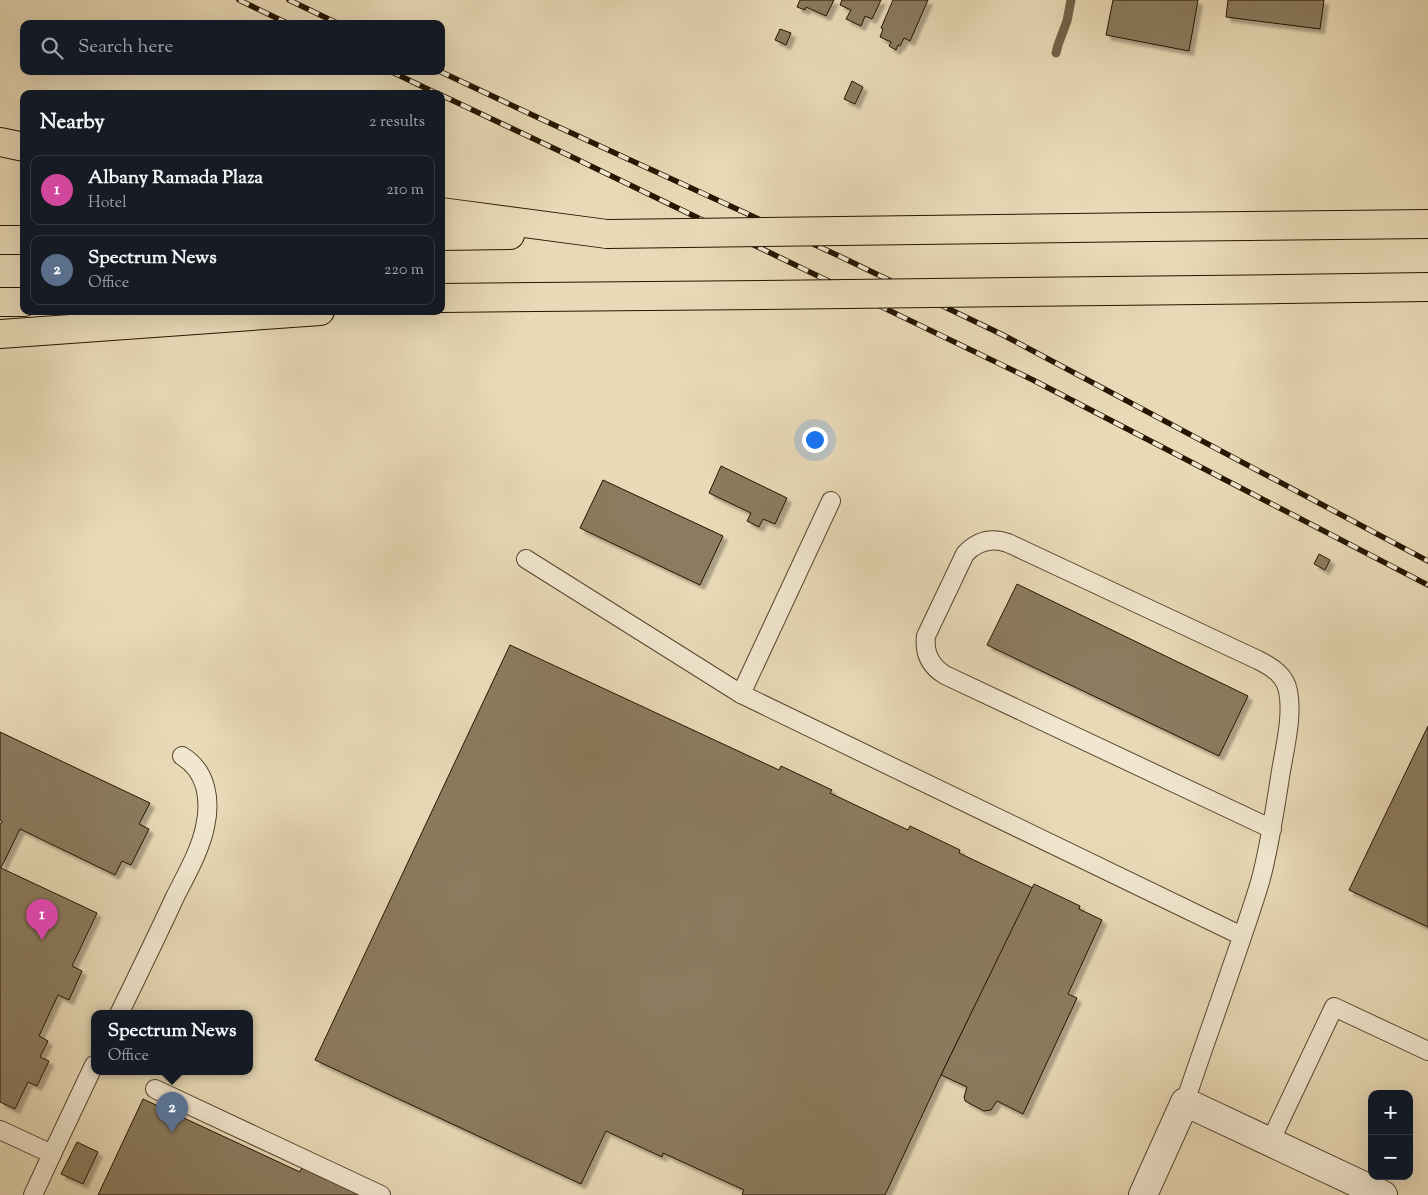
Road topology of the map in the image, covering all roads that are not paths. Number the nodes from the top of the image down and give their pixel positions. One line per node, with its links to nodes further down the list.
1 (0, 142): 2 (highway)
2 (20, 146)
3 (445, 213): 5 (highway)
4 (1428, 224): 5 (highway, bridge)
5 (607, 234): 6 (highway)
6 (445, 236)
7 (0, 240): 8 (highway)
8 (20, 240)
9 (1428, 287): 11 (highway, bridge)
10 (445, 298): 11 (highway)
11 (510, 298): 14 (highway)
12 (0, 302): 13 (highway)
13 (20, 302)
14 (445, 302)
15 (264, 315): 16 (highway)
16 (0, 334)
17 (831, 501): 19 (lane)
18 (526, 559): 19 (lane)
19 (741, 694): 22 (lane)
20 (182, 756): 23 (lane)
21 (1272, 829): 21 (lane); 22 (lane)
22 (1242, 936): 27 (lane)
23 (121, 1010)
24 (1428, 1051): 29 (lane)
25 (91, 1071): 30 (lane)
26 (155, 1089): 32 (lane)
27 (1185, 1102): 29 (street); 33 (street)
28 (0, 1130): 30 (lane)
29 (1270, 1142): 34 (street)
30 (52, 1154): 31 (lane)
31 (33, 1195)
32 (381, 1195)
33 (1143, 1195)
34 (1383, 1195)

